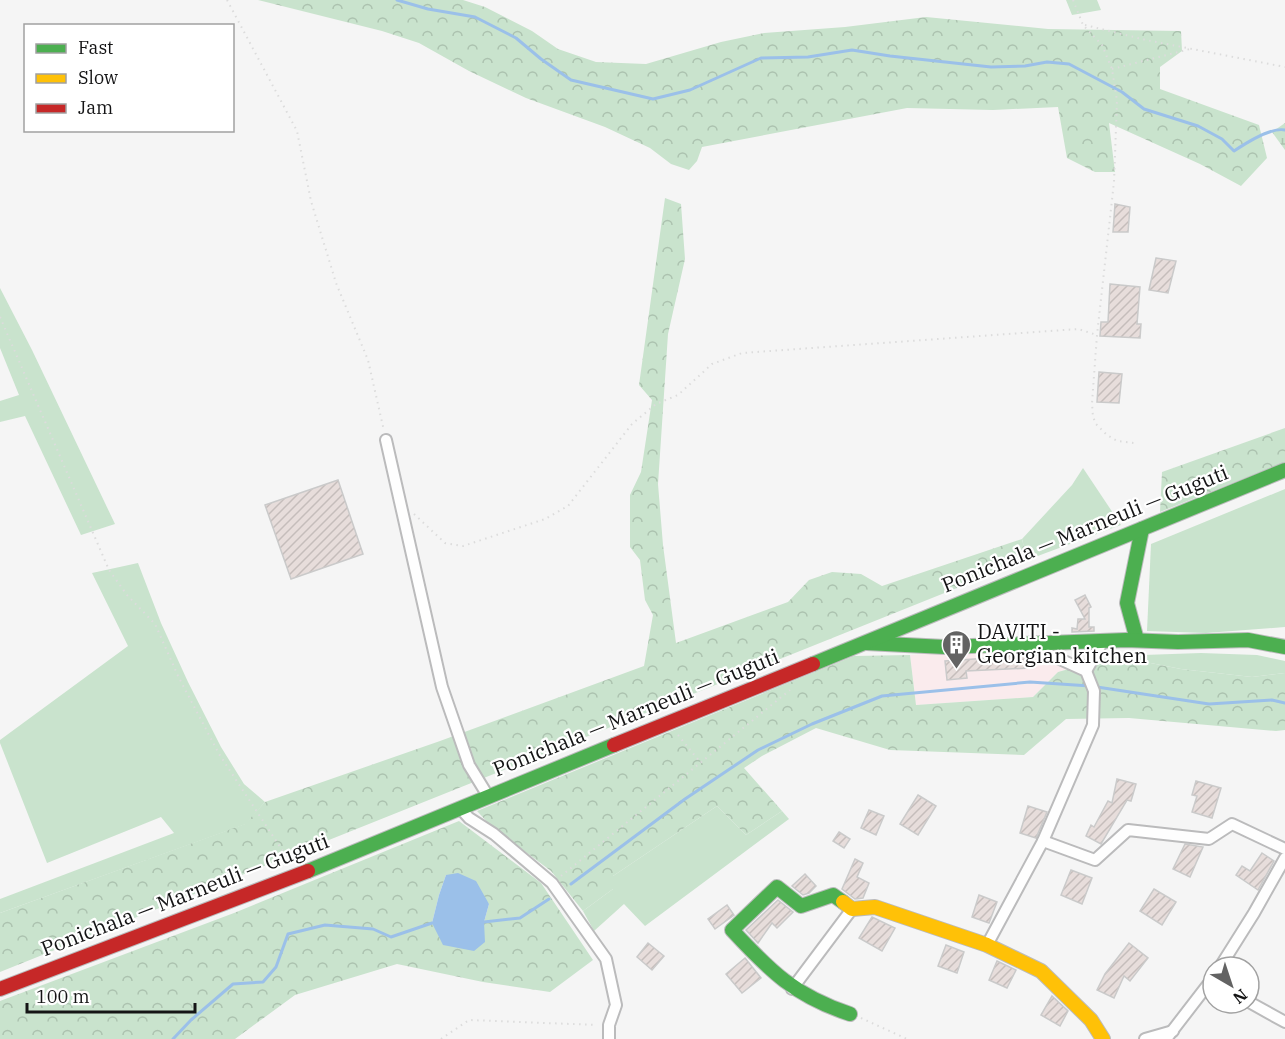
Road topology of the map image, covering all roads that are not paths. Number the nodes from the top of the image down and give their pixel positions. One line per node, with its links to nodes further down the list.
1 (386, 440): 10 (street)
2 (1285, 470): 3 (main road, Ponichala — Marneuli — Guguti)
3 (1142, 529): 4 (main road); 7 (main road, Ponichala — Marneuli — Guguti)
4 (1137, 640): 5 (main road); 8 (main road)
5 (1103, 641): 6 (main road); 9 (street)
6 (1020, 642): 7 (main road); 9 (street)
7 (860, 643): 10 (main road, Ponichala — Marneuli — Guguti)
8 (1285, 647)
9 (1086, 671): 12 (street)
10 (488, 796): 11 (main road, Ponichala — Marneuli — Guguti)
11 (460, 808): 18 (main road, Ponichala — Marneuli — Guguti); 25 (street)
12 (1043, 842): 13 (street); 16 (street)
13 (1285, 849)
14 (1285, 858): 17 (street)
15 (852, 909): 16 (main road); 19 (street); 19 (main road)
16 (987, 945): 26 (main road)
17 (1228, 955)
18 (0, 989)
19 (792, 989): 22 (main road)
20 (1201, 995): 24 (street)
21 (1261, 1009): 23 (street)
22 (850, 1014)
23 (1285, 1022)
24 (1170, 1035): 27 (street)
25 (609, 1039)
26 (1103, 1039)
27 (1145, 1039)

